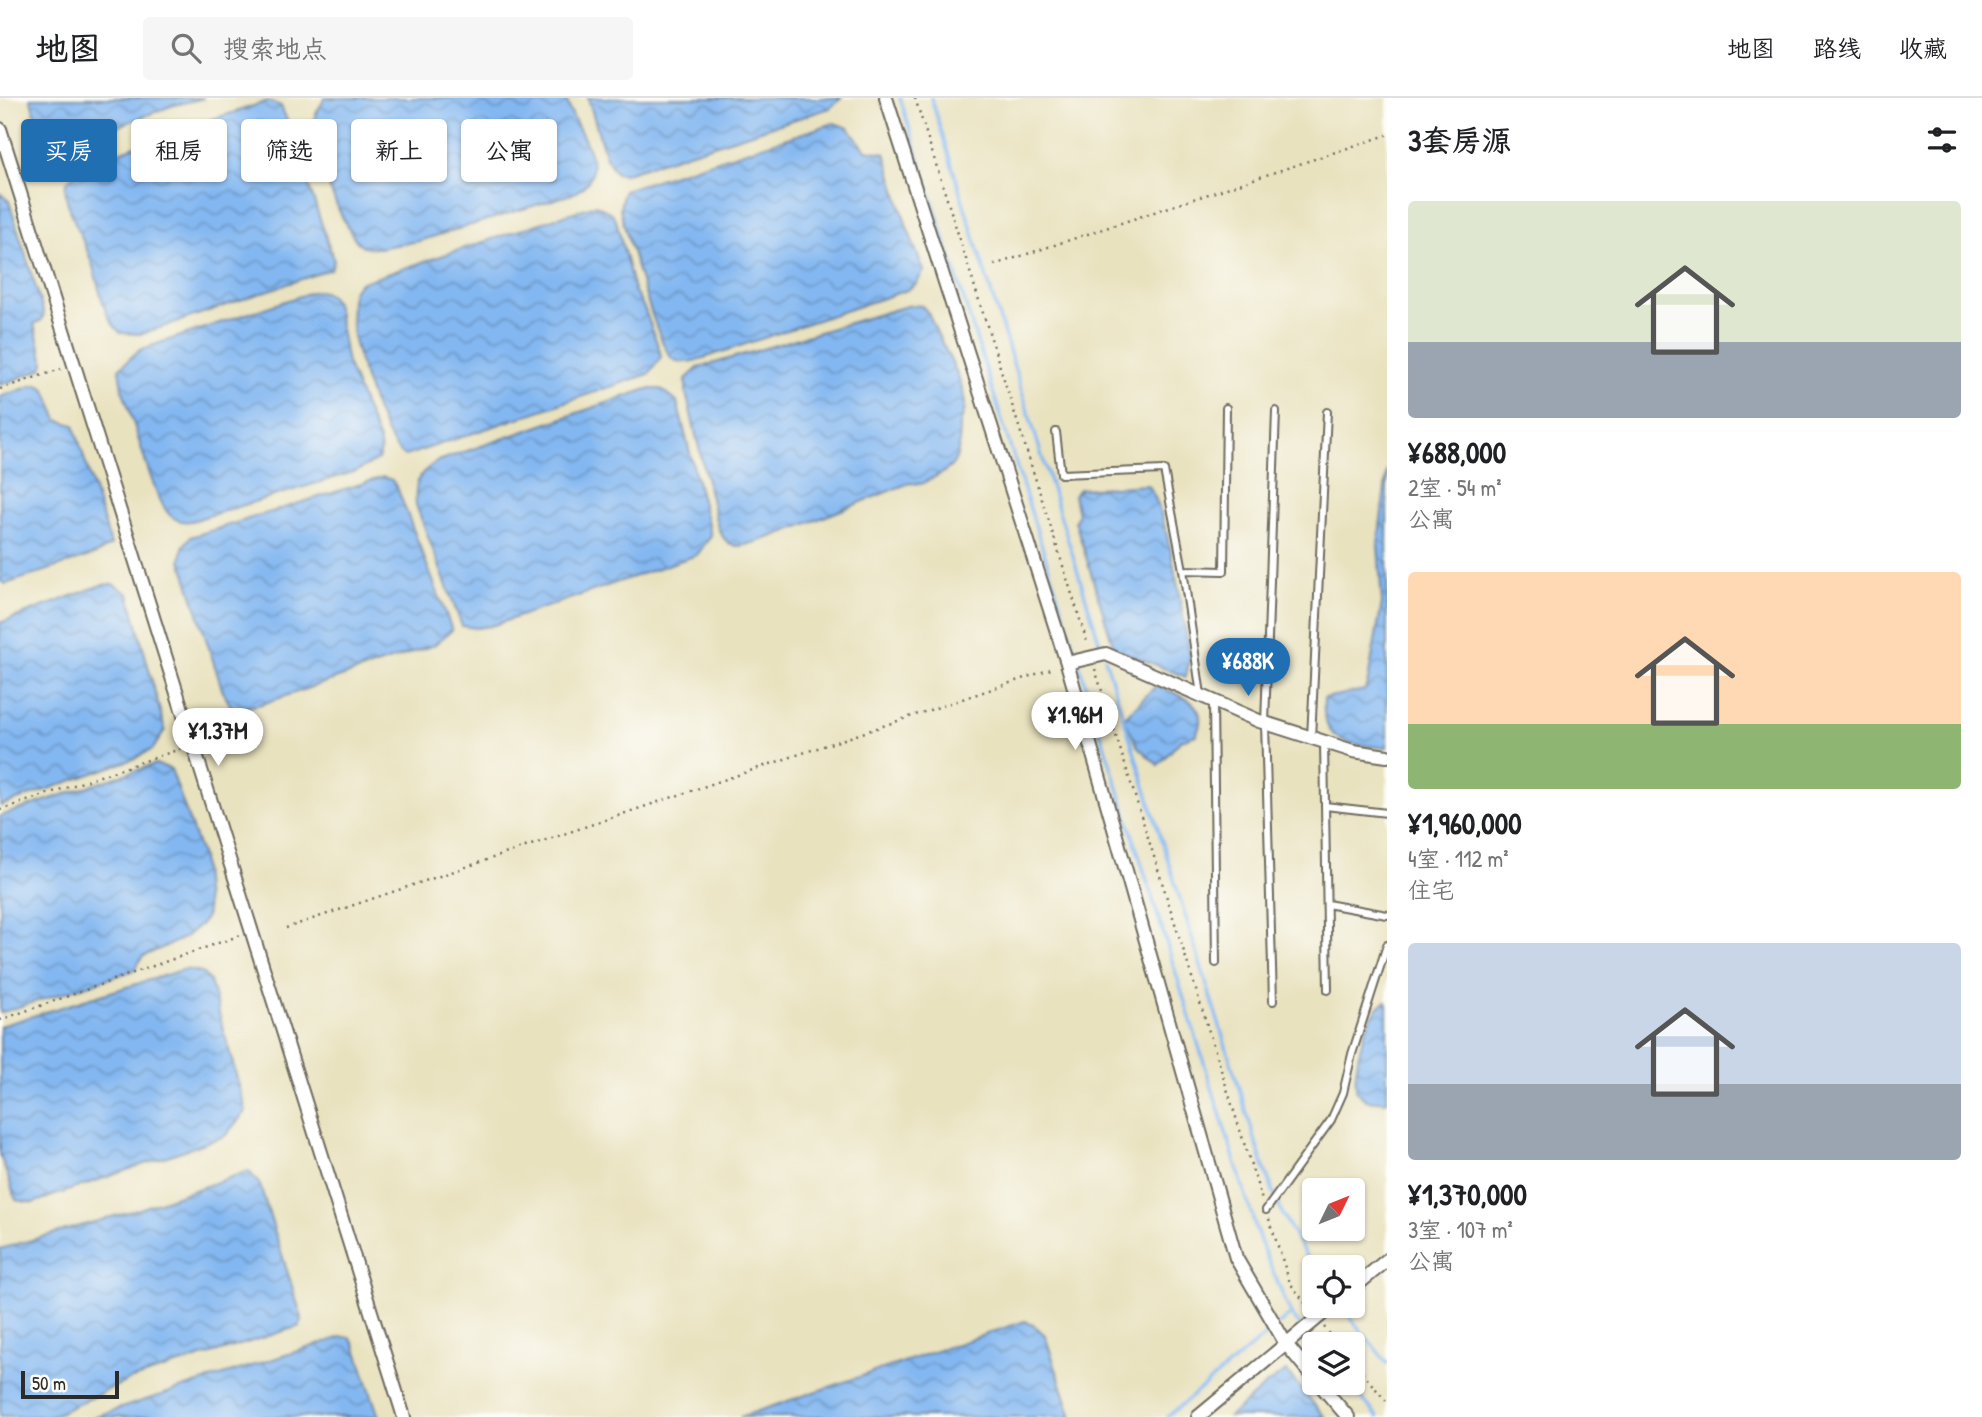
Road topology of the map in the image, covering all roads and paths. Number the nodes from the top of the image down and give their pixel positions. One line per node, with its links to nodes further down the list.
1 (886, 98): 13 (street)
2 (915, 98): 13 (path)
3 (0, 129): 6 (street)
4 (1387, 135): 5 (path)
5 (994, 265)
6 (74, 365): 7 (path); 19 (street)
7 (0, 389)
8 (1226, 408): 12 (lane)
9 (1276, 411): 16 (lane)
10 (1327, 412): 17 (lane)
11 (1056, 432): 12 (lane)
12 (1183, 570): 14 (lane)
13 (1086, 659): 14 (street); 26 (path); 33 (path); 39 (street)
14 (1201, 696): 15 (street)
15 (1213, 701): 16 (street); 29 (lane)
16 (1265, 723): 17 (street); 31 (lane)
17 (1311, 737): 18 (street)
18 (1324, 742): 20 (street); 21 (lane)
19 (193, 745): 22 (path); 27 (street)
20 (1387, 756)
21 (1325, 806): 23 (lane); 24 (lane)
22 (0, 810)
23 (1387, 813)
24 (1326, 904): 25 (lane); 30 (lane)
25 (1387, 915)
26 (286, 928)
27 (252, 931): 32 (path); 44 (street)
28 (1387, 945): 33 (lane)
29 (1216, 962)
30 (1328, 990)
31 (1273, 1001)
32 (0, 1020)
33 (1266, 1210): 37 (path)
34 (1387, 1260): 35 (street)
35 (1365, 1278)
36 (1318, 1318): 37 (street)
37 (1308, 1326): 38 (path); 39 (street)
38 (1318, 1332)
39 (1286, 1344): 40 (street); 45 (street)
40 (1302, 1363)
41 (1365, 1376): 43 (path)
42 (1329, 1395): 46 (street)
43 (1387, 1402)
44 (404, 1417)
45 (1198, 1417)
46 (1348, 1417)

